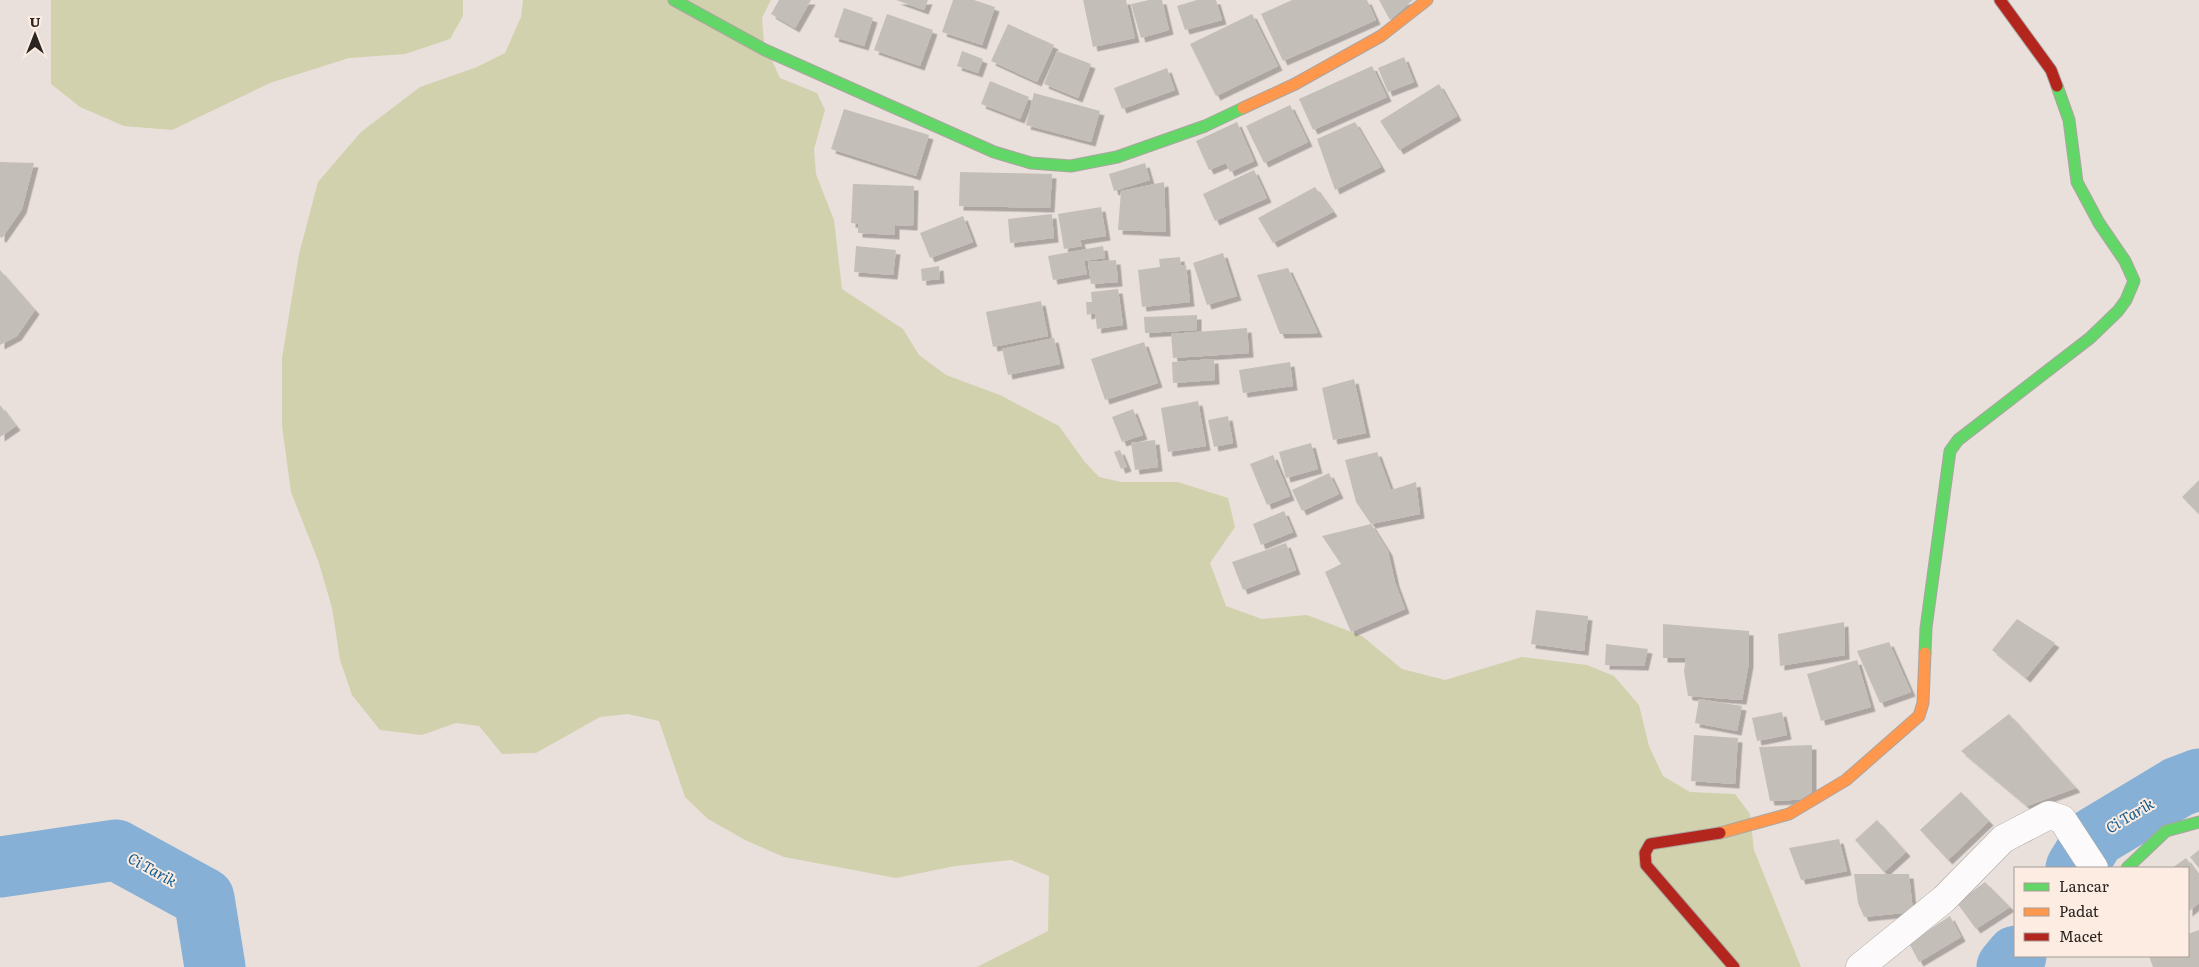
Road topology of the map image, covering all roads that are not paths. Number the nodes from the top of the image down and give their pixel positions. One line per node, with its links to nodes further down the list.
1 (674, 0): 2 (street)
2 (1427, 0)
3 (2000, 0): 7 (street)
4 (2199, 822): 6 (street)
5 (2093, 867): 8 (street)
6 (2128, 867)
7 (1734, 967)
8 (1860, 967)

